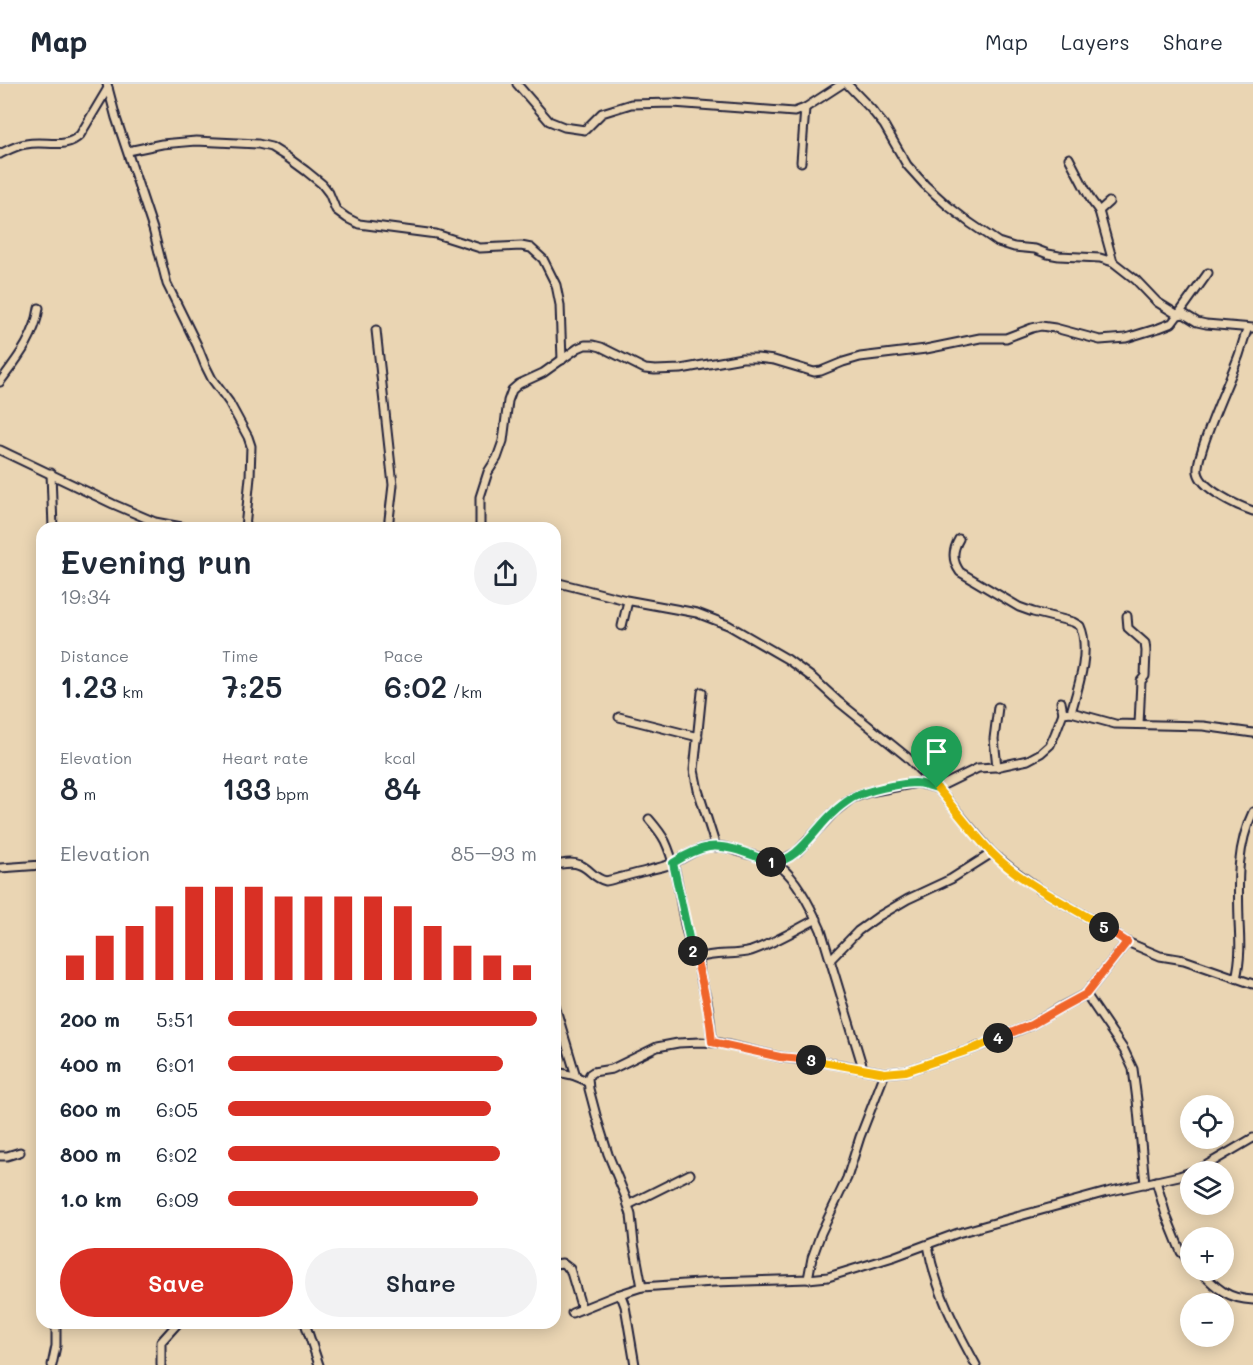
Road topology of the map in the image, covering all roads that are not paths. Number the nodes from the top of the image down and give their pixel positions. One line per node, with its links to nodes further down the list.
1 (517, 84): 5 (street)
2 (842, 84): 5 (street)
3 (847, 84): 12 (street)
4 (107, 86): 6 (street); 7 (street)
5 (805, 108): 9 (street)
6 (128, 151): 18 (street); 25 (street)
7 (0, 154)
8 (1069, 158): 11 (street)
9 (801, 162)
10 (1109, 202): 11 (street)
11 (1099, 210): 12 (street)
12 (1113, 262): 15 (street)
13 (1208, 273): 15 (street)
14 (39, 308): 19 (street)
15 (1178, 315): 16 (street); 18 (street)
16 (1250, 328): 22 (street)
17 (376, 330): 26 (street)
18 (562, 360): 27 (street)
19 (0, 382)
20 (0, 450): 21 (street)
21 (51, 473): 23 (street); 24 (street)
22 (1253, 511)
23 (53, 522)
24 (155, 522)
25 (245, 522)
26 (389, 522)
27 (480, 522)
28 (960, 540): 36 (street)
29 (561, 584): 30 (street)
30 (628, 601): 32 (street); 42 (street)
31 (1127, 616): 38 (street)
32 (622, 626)
33 (702, 692): 40 (street)
34 (1061, 702): 36 (street)
35 (998, 707): 41 (street)
36 (1067, 712): 38 (street); 41 (street)
37 (620, 717): 40 (street)
38 (1139, 724): 39 (street)
39 (1253, 733)
40 (698, 737): 45 (street)
41 (997, 767): 42 (street)
42 (937, 788): 46 (street); 48 (street)
43 (1253, 812): 56 (street)
44 (649, 819): 47 (street)
45 (716, 846): 47 (street); 48 (street)
46 (992, 853): 53 (street); 54 (street)
47 (673, 863): 49 (street); 55 (street)
48 (773, 863): 52 (street)
49 (561, 864)
50 (36, 865): 51 (street)
51 (0, 868)
52 (817, 919): 54 (street); 55 (street)
53 (1127, 942): 56 (street); 58 (street)
54 (831, 958): 61 (street)
55 (698, 961): 60 (street)
56 (1236, 978): 57 (street)
57 (1253, 984)
58 (1086, 994): 63 (street); 73 (street)
59 (561, 1026): 64 (street)
60 (712, 1042): 61 (street); 65 (street)
61 (862, 1068): 63 (street)
62 (561, 1073): 64 (street)
63 (885, 1073): 78 (street)
64 (576, 1076): 65 (street)
65 (588, 1083): 74 (street)
66 (1253, 1138): 69 (street)
67 (20, 1152): 68 (street)
68 (0, 1156)
69 (1214, 1161)
70 (690, 1174): 74 (street)
71 (1180, 1175): 72 (street)
72 (1156, 1181): 73 (street); 76 (street)
73 (1145, 1184): 75 (street)
74 (628, 1205): 80 (street)
75 (928, 1245): 78 (street); 92 (street)
76 (1180, 1250)
77 (561, 1263): 83 (street)
78 (808, 1279): 80 (street)
79 (1209, 1281): 82 (street)
80 (642, 1287): 81 (street)
81 (617, 1295): 83 (street); 91 (street)
82 (1253, 1300)
83 (582, 1309): 84 (street)
84 (572, 1313)
85 (56, 1329): 88 (street)
86 (173, 1329): 89 (street)
87 (307, 1329): 90 (street)
88 (52, 1365)
89 (161, 1365)
90 (318, 1365)
91 (635, 1365)
92 (976, 1365)

